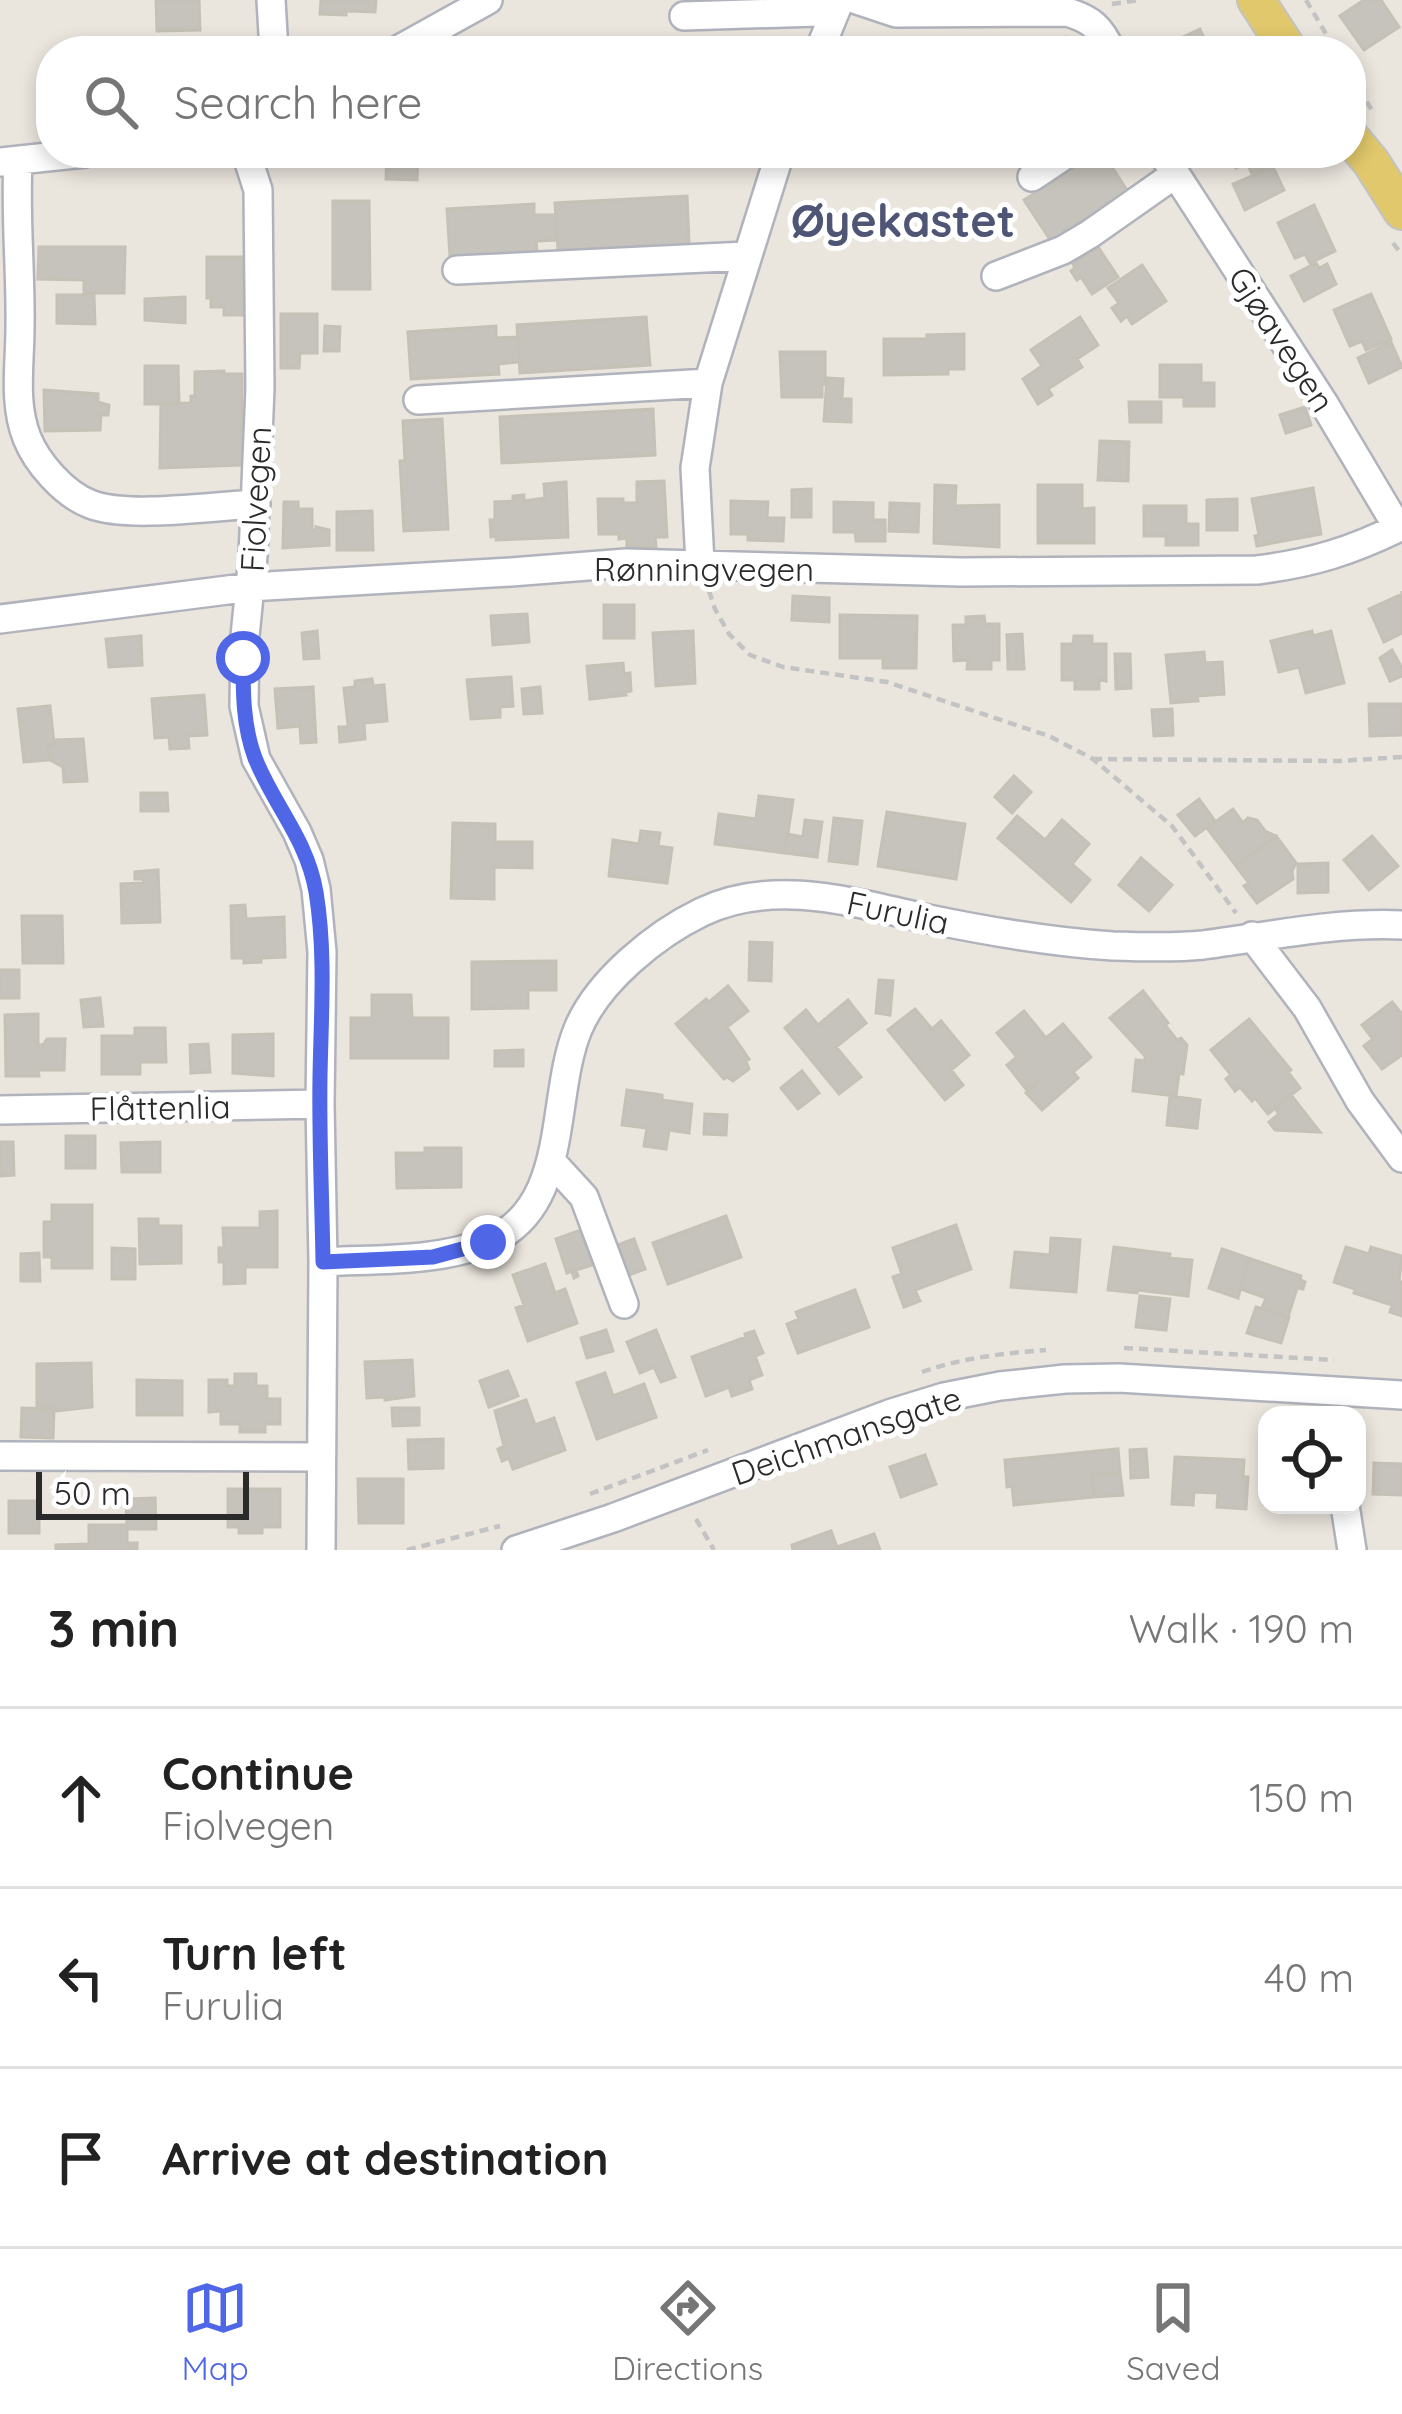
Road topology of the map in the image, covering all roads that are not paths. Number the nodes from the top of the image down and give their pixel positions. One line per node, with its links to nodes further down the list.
1 (271, 0): 7 (street)
2 (488, 0): 8 (street)
3 (1256, 0): 11 (main road)
4 (1283, 0): 12 (main road)
5 (844, 5): 6 (street); 9 (street); 10 (street)
6 (684, 16)
7 (273, 36)
8 (423, 36)
9 (827, 36)
10 (1104, 36)
11 (1279, 36)
12 (1304, 36)
13 (1366, 157): 21 (main road)
14 (9, 162): 27 (street)
15 (251, 168): 27 (street, Fiolvegen)
16 (775, 168): 22 (street)
17 (1046, 168): 20 (street)
18 (1163, 168): 24 (street)
19 (1171, 168): 28 (street, Gjøavegen)
20 (1032, 177)
21 (1402, 211)
22 (746, 256): 23 (street); 25 (street)
23 (458, 271)
24 (996, 276)
25 (708, 383): 26 (street); 29 (street)
26 (418, 400)
27 (256, 504): 30 (street, Fiolvegen)
28 (1400, 527): 29 (street, Rønningvegen)
29 (700, 563): 30 (street, Rønningvegen)
30 (250, 587): 31 (street, Rønningvegen); 34 (street, Fiolvegen)
31 (0, 619)
32 (1402, 926): 33 (street, Furulia)
33 (1252, 936): 36 (street); 37 (street, Furulia)
34 (320, 1104): 35 (street, Flåttenlia); 38 (street, Fiolvegen)
35 (0, 1110)
36 (1402, 1158)
37 (551, 1161): 38 (street, Furulia); 39 (street)
38 (323, 1262): 43 (street, Fiolvegen)
39 (624, 1304)
40 (1402, 1395): 41 (street, Deichmansgate)
41 (1331, 1402): 46 (street, Deichmansgate)
42 (0, 1456): 43 (street)
43 (321, 1457): 45 (street, Fiolvegen)
44 (1347, 1514): 47 (street)
45 (321, 1550)
46 (516, 1550)
47 (1352, 1550)

